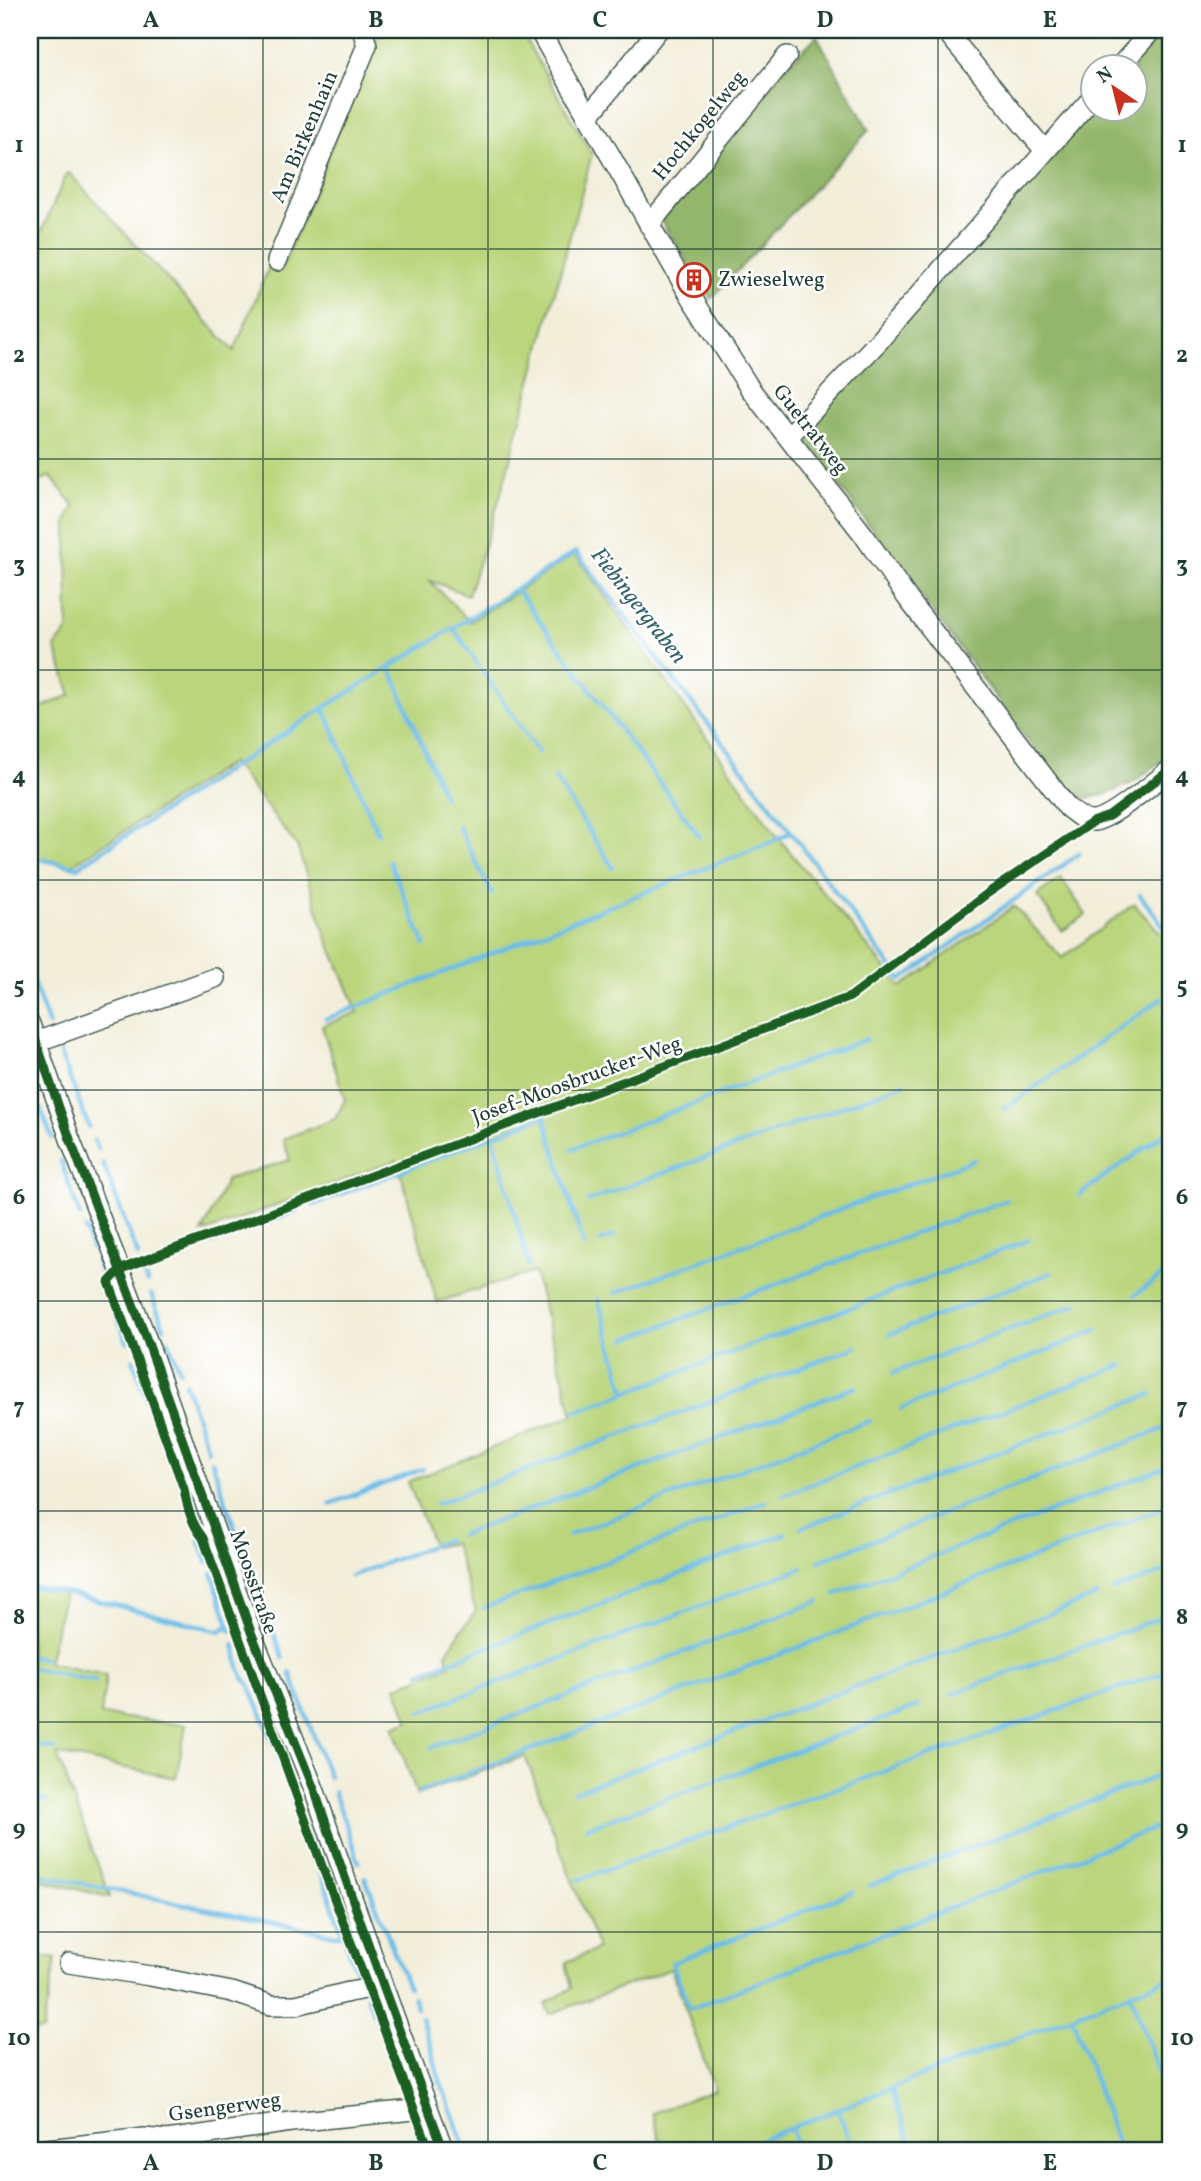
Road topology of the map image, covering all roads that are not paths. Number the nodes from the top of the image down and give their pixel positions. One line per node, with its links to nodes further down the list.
1 (362, 30): 12 (street, Am Birkenhain)
2 (539, 30): 9 (street, Guetratweg)
3 (658, 30): 9 (street)
4 (945, 30): 10 (street)
5 (1152, 30): 6 (street)
6 (1132, 52)
7 (787, 56): 11 (street, Hochkogelweg)
8 (1078, 115): 10 (street)
9 (588, 117): 11 (street, Guetratweg)
10 (1045, 151): 13 (street)
11 (649, 225): 13 (street, Guetratweg)
12 (277, 261)
13 (788, 437): 14 (street, Guetratweg)
14 (1171, 769)
15 (215, 978): 16 (street)
16 (33, 1033): 18 (street, Moosstraße)
17 (69, 1964): 18 (street)
18 (383, 1986): 19 (street, Moosstraße)
19 (427, 2106): 20 (street, Gsengerweg); 21 (street, Moosstraße)
20 (30, 2151)
21 (444, 2151)

